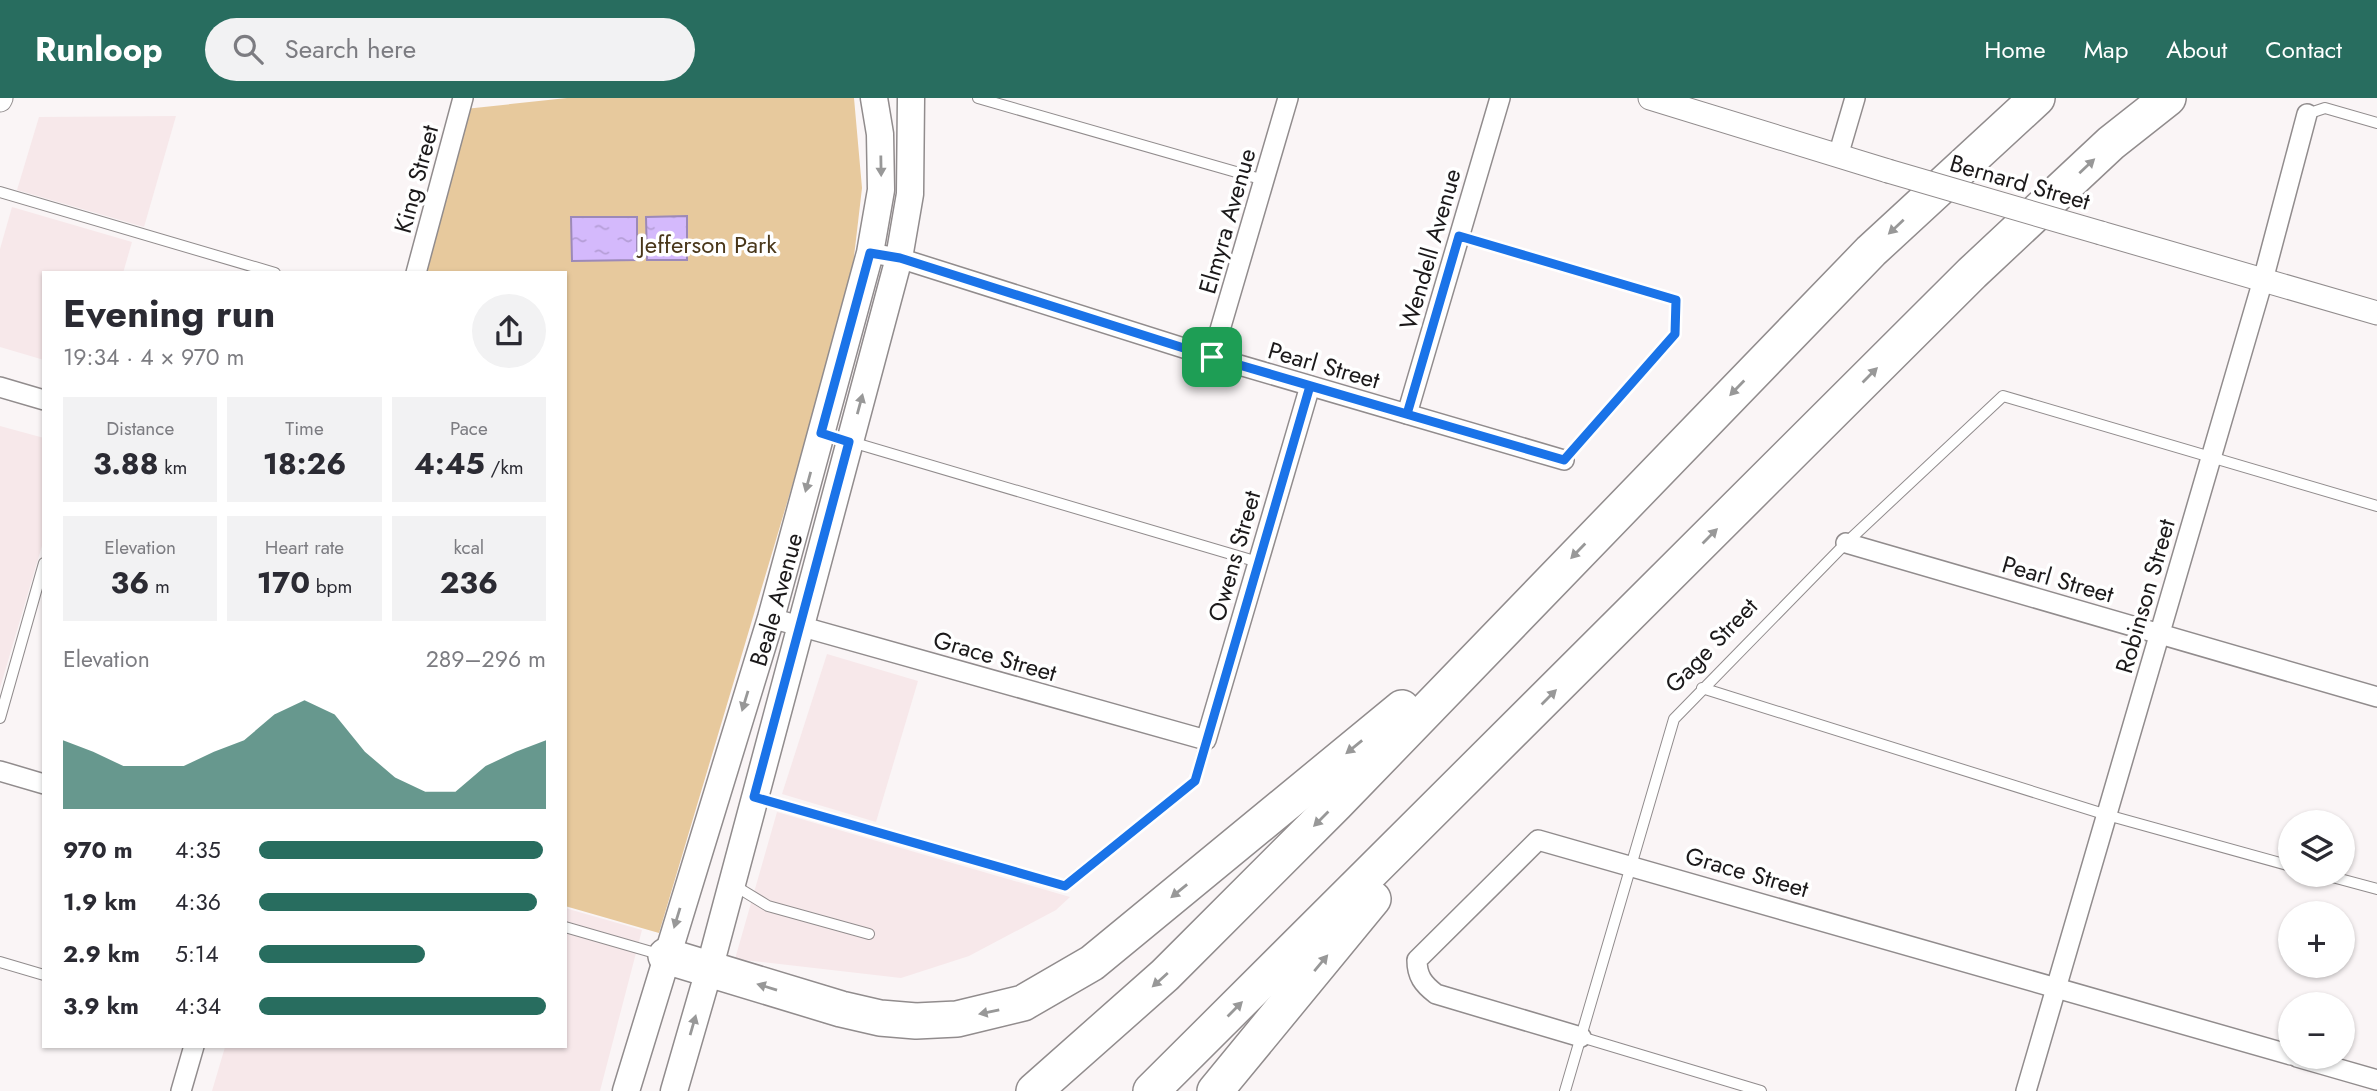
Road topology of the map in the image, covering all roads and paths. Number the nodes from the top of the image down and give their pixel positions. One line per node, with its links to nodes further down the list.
1 (463, 98): 20 (street, King Street)
2 (874, 98): 17 (main road, Beale Avenue, one-way to 17)
3 (911, 98): 18 (main road, Beale Avenue)
4 (978, 98): 14 (lane)
5 (1288, 98): 14 (street, Elmyra Avenue)
6 (1500, 98): 16 (street, Wendell Avenue)
7 (1650, 98): 13 (street, Bernard Street)
8 (1855, 98): 13 (street)
9 (2037, 98): 36 (highway, one-way to 36)
10 (2168, 98): 44 (highway, one-way to 10)
11 (2307, 114): 12 (lane); 21 (street, Robinson Street)
12 (2377, 122)
13 (1838, 156): 21 (street, Bernard Street, bridge)
14 (1264, 180): 23 (street, Elmyra Avenue)
15 (0, 192): 19 (lane)
16 (1459, 236): 27 (street, Wendell Avenue); 31 (lane)
17 (870, 253): 18 (street, Pearl Street); 28 (main road, Beale Avenue)
18 (900, 258): 23 (street, Pearl Street); 29 (main road, Beale Avenue, one-way to 18)
19 (268, 271)
20 (417, 271)
21 (2263, 280): 22 (street, Bernard Street); 30 (street, Robinson Street)
22 (2377, 313)
23 (1212, 357): 24 (street, Pearl Street)
24 (1310, 386): 27 (street, Pearl Street); 34 (street, Owens Street)
25 (0, 387): 26 (street)
26 (42, 399)
27 (1407, 414): 31 (street, Pearl Street)
28 (821, 433): 29 (lane); 37 (main road, Beale Avenue, one-way to 37)
29 (849, 442): 34 (lane); 38 (main road, Beale Avenue)
30 (2211, 457): 32 (lane); 33 (lane, Gage Street); 39 (street, Robinson Street)
31 (1564, 460)
32 (2377, 506)
33 (1846, 543): 39 (street, Pearl Street); 40 (lane, Gage Street)
34 (1258, 562): 43 (street, Owens Street)
35 (40, 591): 42 (lane)
36 (1521, 610): 58 (highway, one-way to 58); 69 (highway, one-way to 69)
37 (771, 618): 38 (street, Grace Street); 56 (main road, Beale Avenue, one-way to 56)
38 (799, 626): 43 (street, Grace Street); 47 (main road, Beale Avenue)
39 (2160, 634): 41 (street, Pearl Street); 48 (street, Robinson Street)
40 (1702, 688): 48 (lane); 50 (lane, Gage Street)
41 (2377, 697)
42 (0, 718)
43 (1206, 740): 47 (lane)
44 (1501, 746): 70 (highway, one-way to 44); 71 (highway, one-way to 44)
45 (0, 771): 46 (street)
46 (42, 783)
47 (754, 797): 52 (main road, Beale Avenue)
48 (2107, 815): 49 (lane); 60 (street, Robinson Street)
49 (2278, 862)
50 (1631, 864): 60 (street, Grace Street); 61 (lane, Gage Street); 61 (street, Grace Street)
51 (2355, 883): 53 (lane)
52 (732, 884): 55 (lane); 58 (main road, Beale Avenue)
53 (2377, 889)
54 (567, 928): 56 (lane)
55 (869, 934)
56 (666, 956): 58 (highway); 67 (main road, Beale Avenue)
57 (0, 962): 59 (lane)
58 (709, 970): 68 (main road, Beale Avenue, one-way to 58)
59 (42, 974)
60 (2056, 987): 63 (street, Grace Street); 74 (street, Robinson Street)
61 (1580, 1037): 72 (lane, Gage Street); 73 (lane)
62 (193, 1048): 66 (street)
63 (2278, 1051)
64 (2339, 1069): 65 (street)
65 (2377, 1080)
66 (181, 1091)
67 (626, 1091)
68 (674, 1091)
69 (1034, 1091)
70 (1151, 1091)
71 (1215, 1091)
72 (1565, 1091)
73 (1761, 1091)
74 (2026, 1091)

